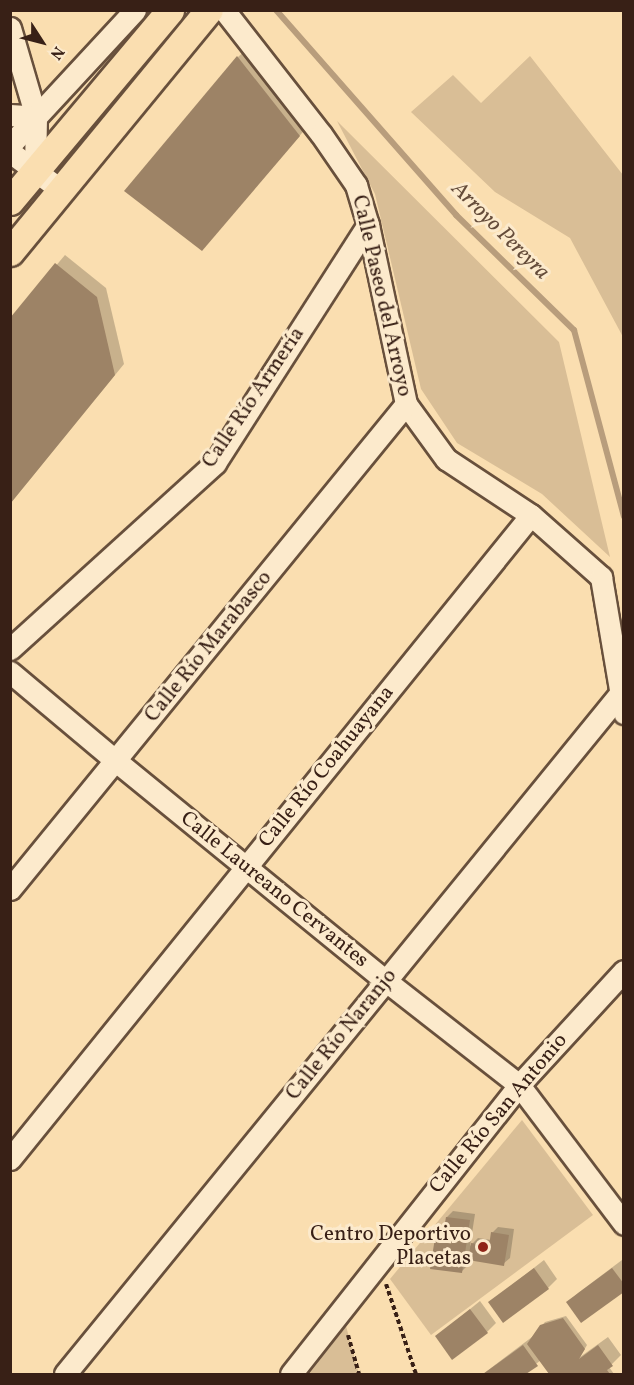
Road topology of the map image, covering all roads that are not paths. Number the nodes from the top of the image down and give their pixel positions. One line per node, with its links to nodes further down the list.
1 (135, 10): 7 (street)
2 (170, 10): 10 (main road)
3 (208, 10): 11 (main road)
4 (224, 10): 13 (street, Calle Paseo del Arroyo)
5 (10, 28): 7 (street)
6 (10, 115): 7 (street)
7 (36, 117): 8 (street); 10 (street)
8 (10, 145)
9 (10, 152): 10 (street)
10 (35, 170): 11 (street); 12 (main road)
11 (61, 190): 14 (main road)
12 (10, 201)
13 (368, 225): 15 (street, Calle Paseo del Arroyo); 17 (street, Calle Río Armería)
14 (10, 252)
15 (406, 404): 16 (street, Calle Paseo del Arroyo); 20 (street, Calle Río Marabasco)
16 (531, 516): 19 (street, Calle Paseo del Arroyo); 21 (street, Calle Río Coahuayana)
17 (10, 649)
18 (10, 672): 20 (street, Calle Laureano Cervantes)
19 (621, 704): 24 (street, Calle Río Naranjo)
20 (116, 762): 21 (street, Calle Laureano Cervantes); 22 (street, Calle Río Marabasco)
21 (247, 867): 24 (street, Calle Laureano Cervantes); 26 (street, Calle Río Coahuayana)
22 (10, 889)
23 (624, 971): 25 (street, Calle Río San Antonio)
24 (386, 981): 25 (street, Calle Laureano Cervantes); 28 (street, Calle Río Naranjo)
25 (519, 1085): 27 (street, Calle Laureano Cervantes); 29 (street, Calle Río San Antonio)
26 (10, 1159)
27 (624, 1224)
28 (65, 1374)
29 (291, 1374)

